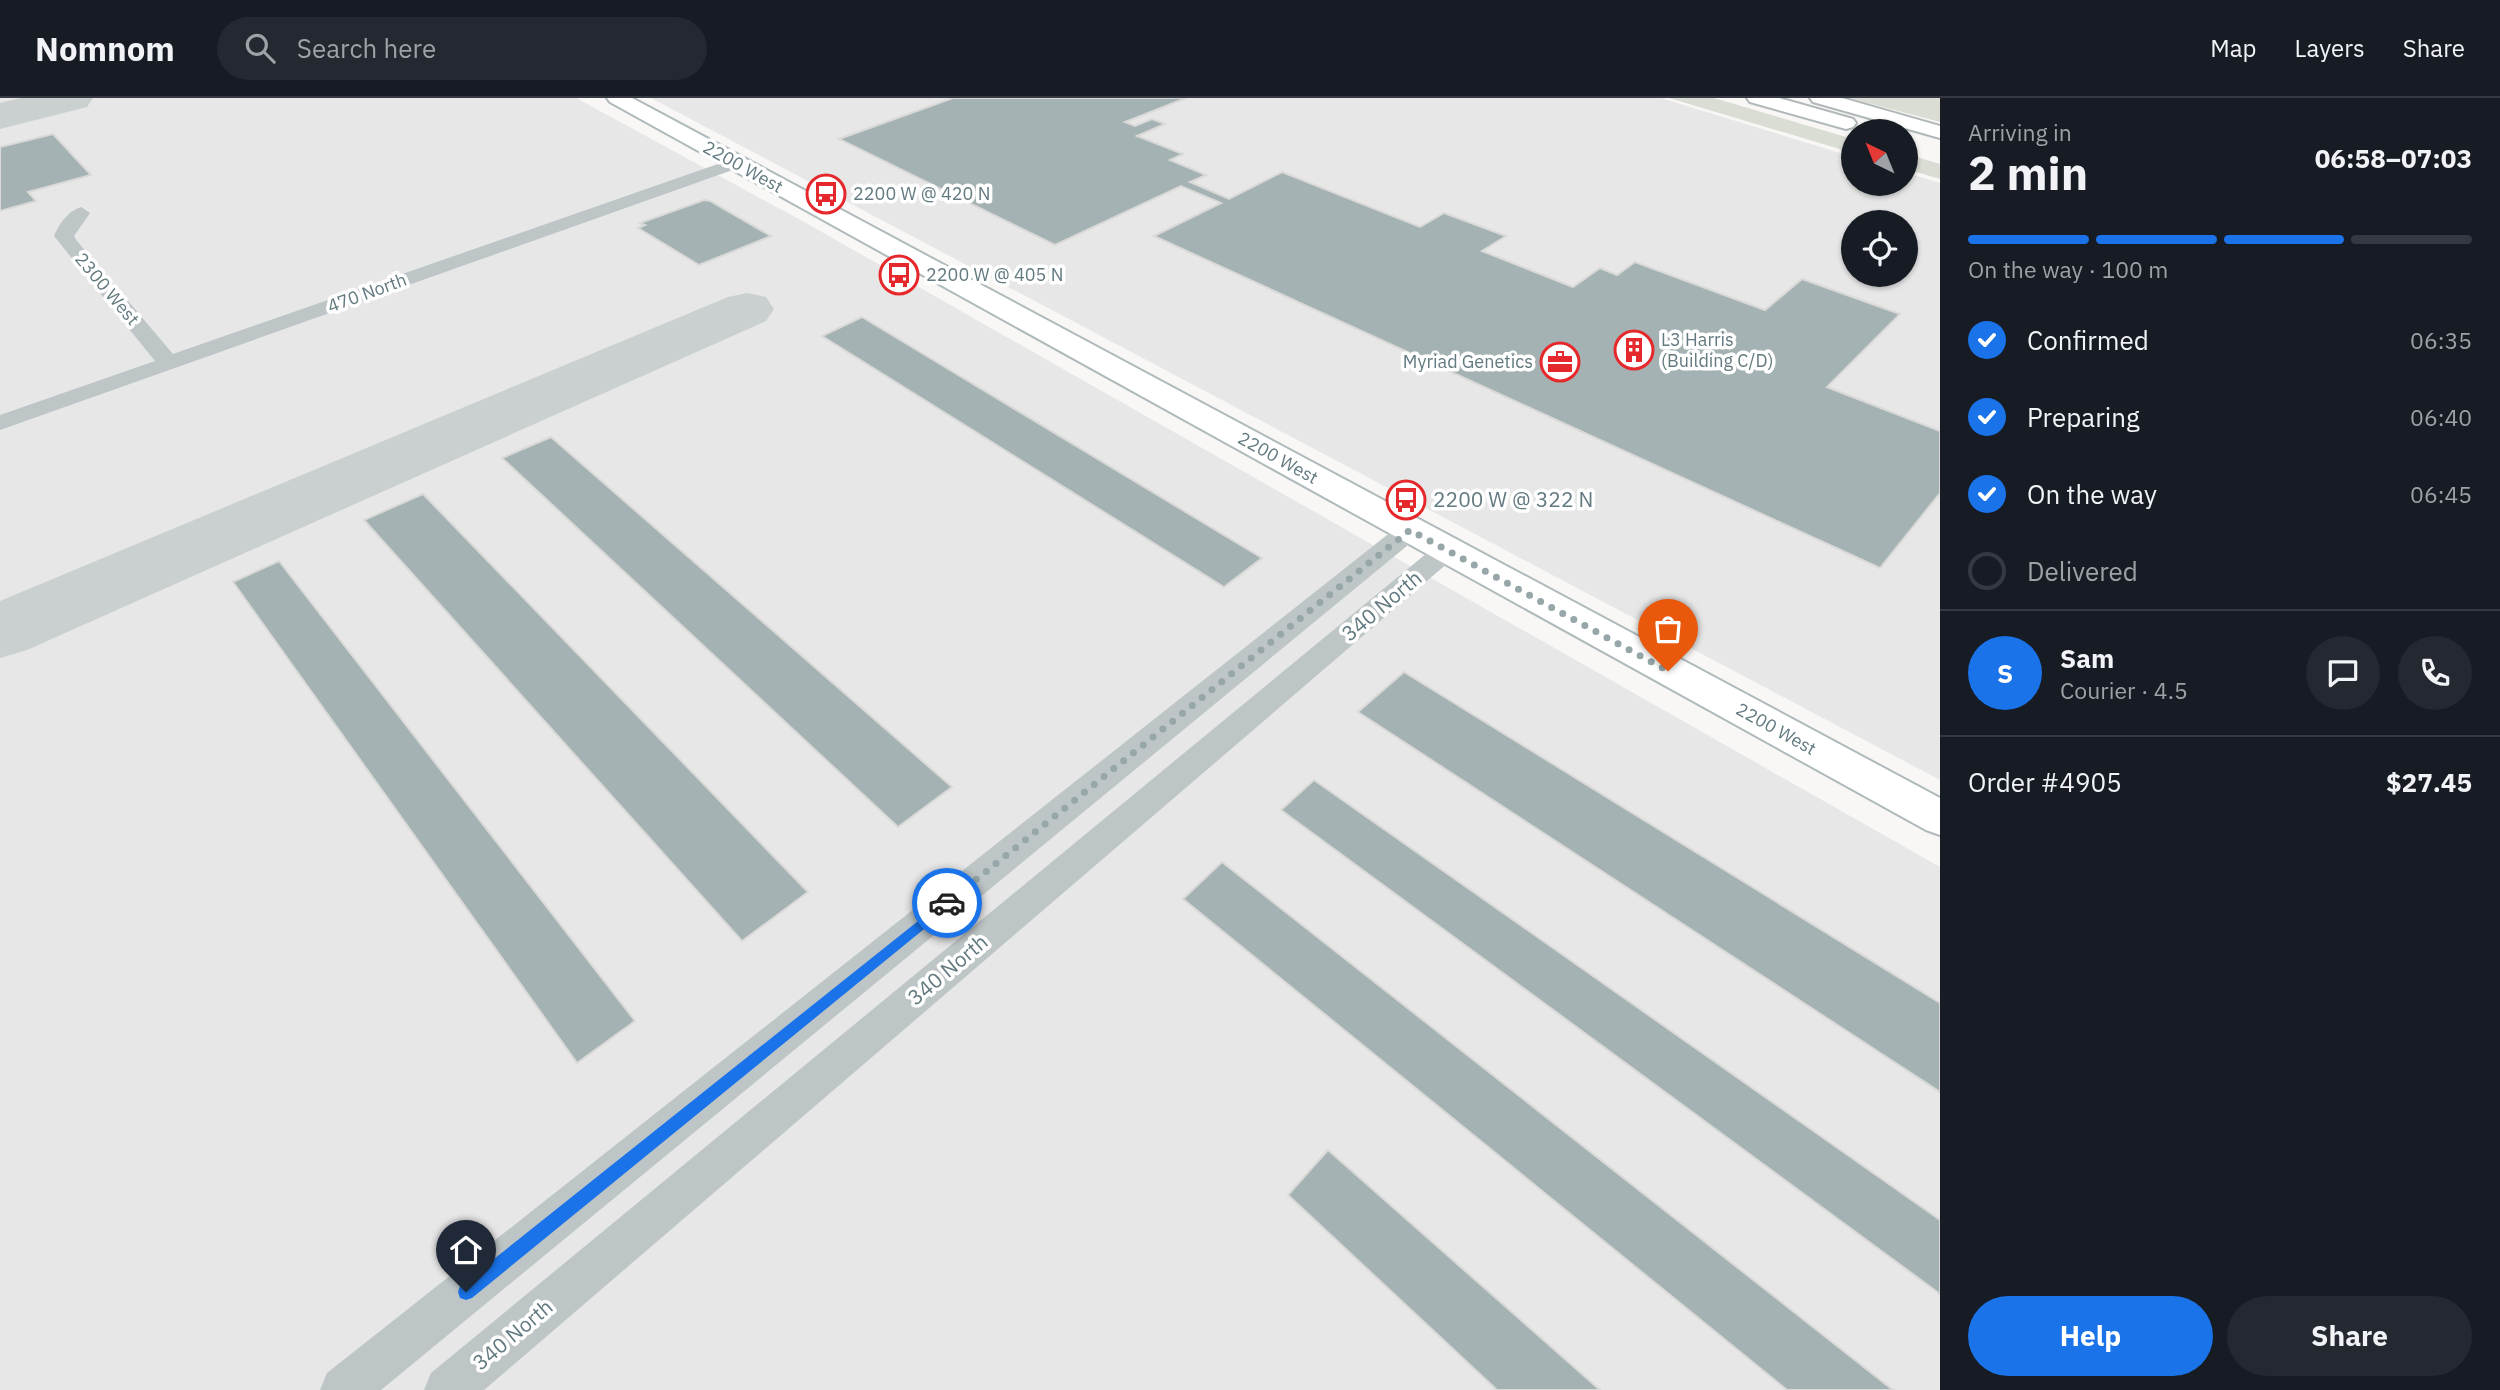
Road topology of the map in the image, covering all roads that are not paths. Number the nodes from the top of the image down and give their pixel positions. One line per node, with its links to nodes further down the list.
1 (617, 98): 8 (main road, 2200 West)
2 (1757, 98): 4 (main road)
3 (1819, 98): 5 (main road)
4 (1841, 122)
5 (1940, 132)
6 (1918, 144): 7 (main road)
7 (1940, 150)
8 (735, 163): 10 (street, 470 North); 12 (main road, 2200 West)
9 (81, 213): 10 (street, 2300 West)
10 (169, 363): 11 (street, 470 North)
11 (0, 424)
12 (1410, 530): 13 (main road, 2200 West); 15 (street, 340 North)
13 (1447, 550): 14 (main road, 2200 West); 16 (street, 340 North)
14 (1940, 818)
15 (344, 1390)
16 (448, 1390)

